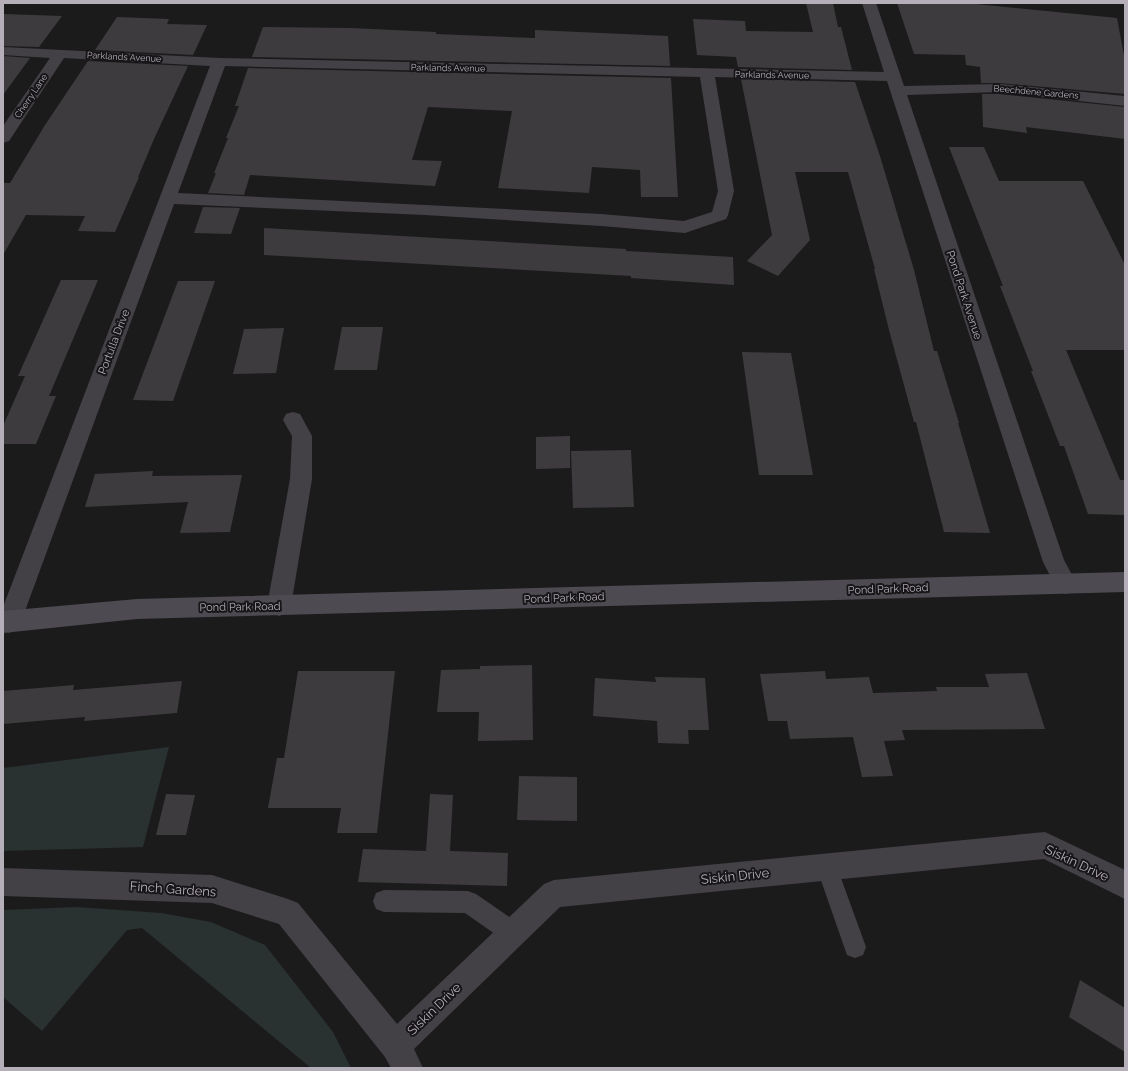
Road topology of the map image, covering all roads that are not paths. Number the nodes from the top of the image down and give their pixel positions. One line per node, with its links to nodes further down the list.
1 (869, 3): 6 (street, Pond Park Avenue)
2 (3, 51): 3 (street, Parklands Avenue)
3 (60, 53): 4 (street, Parklands Avenue); 8 (street, Cherry Lane)
4 (219, 62): 5 (street, Parklands Avenue); 9 (street, Portulla Drive)
5 (707, 74): 6 (street, Parklands Avenue); 9 (street)
6 (896, 84): 7 (street, Beechdene Gardens); 12 (street, Pond Park Avenue)
7 (1125, 101)
8 (3, 138)
9 (168, 198): 14 (street, Portulla Drive)
10 (293, 420): 13 (street)
11 (1125, 582): 12 (main road, Pond Park Road)
12 (1066, 584): 13 (main road, Pond Park Road)
13 (279, 606): 14 (main road, Pond Park Road)
14 (6, 622)
15 (827, 866): 17 (street, Siskin Drive); 19 (street, Siskin Drive); 20 (lane)
16 (3, 882): 21 (street, Finch Gardens)
17 (1125, 885)
18 (384, 901): 19 (lane)
19 (513, 933): 21 (street, Siskin Drive)
20 (855, 947)
21 (402, 1057)

